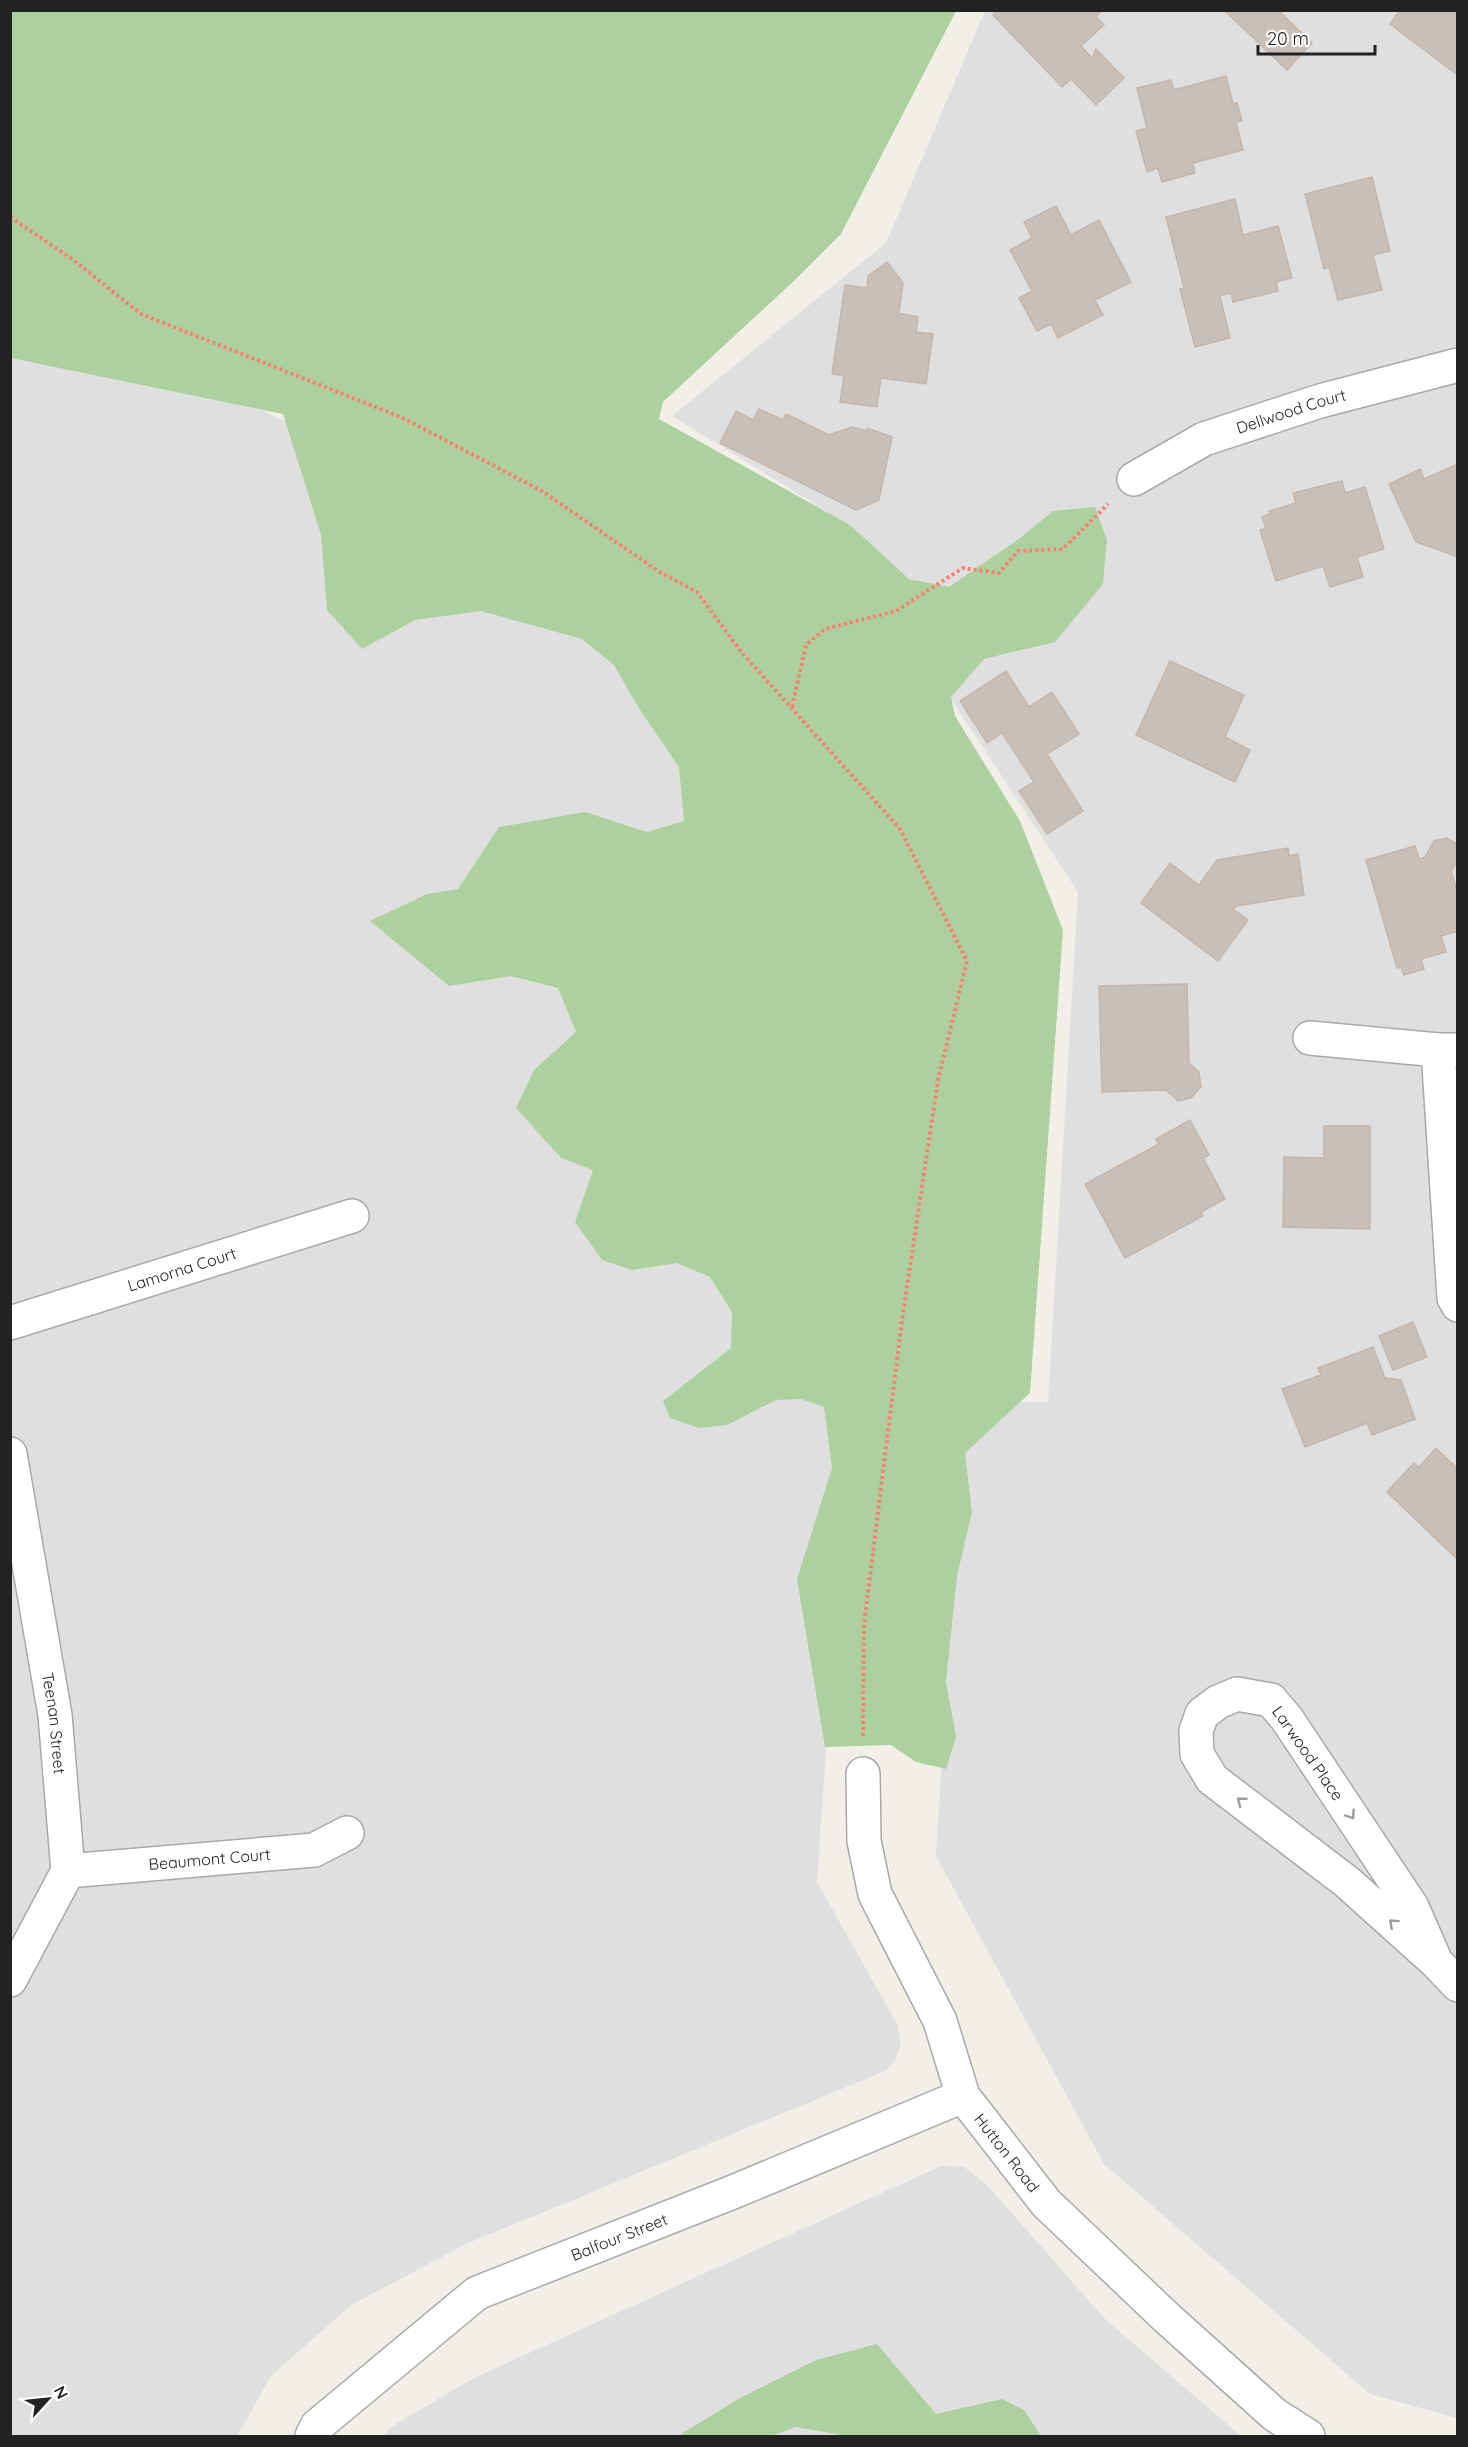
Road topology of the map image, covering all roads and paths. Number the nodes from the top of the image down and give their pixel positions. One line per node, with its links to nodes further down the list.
1 (10, 217): 4 (path)
2 (1458, 365): 3 (street, Dellwood Court)
3 (1134, 479): 4 (path)
4 (791, 708): 11 (path)
5 (1310, 1038): 6 (street)
6 (1448, 1050): 8 (street)
7 (352, 1216): 9 (street, Lamorna Court)
8 (1458, 1305)
9 (10, 1323)
10 (10, 1454): 14 (street, Teenan Street)
11 (863, 1741)
12 (863, 1774): 17 (street, Hutton Road)
13 (347, 1833): 14 (street, Beaumont Court)
14 (68, 1871): 16 (street)
15 (1447, 1974): 15 (street, Larwood Place, one-way to 15)
16 (10, 1980)
17 (963, 2096): 18 (street, Balfour Street); 19 (street, Hutton Road)
18 (312, 2436)
19 (1308, 2436)

